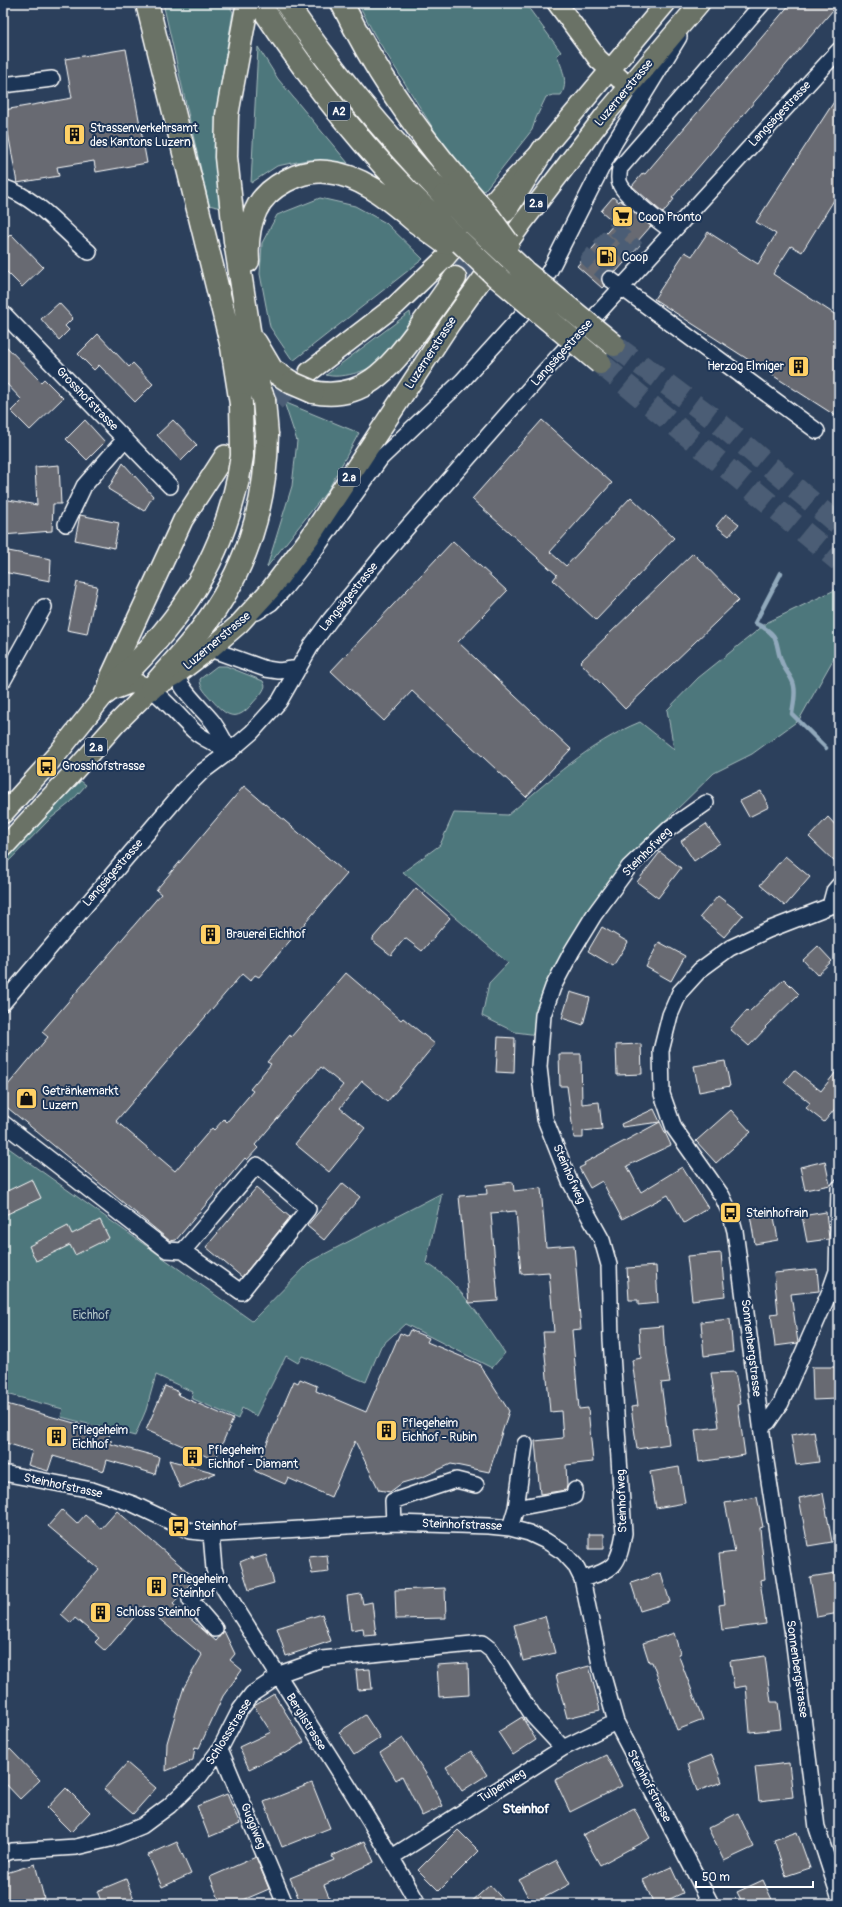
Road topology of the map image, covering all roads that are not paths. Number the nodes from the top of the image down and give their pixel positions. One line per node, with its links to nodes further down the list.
1 (146, 3): 40 (highway, bridge)
2 (286, 3): 16 (highway, A2)
3 (342, 3): 16 (highway)
4 (557, 3): 10 (main road)
5 (666, 3): 10 (main road)
6 (762, 3): 19 (street)
7 (699, 5): 13 (main road, Luzernerstrasse / 2.a); 34 (street)
8 (252, 7): 18 (highway, A2); 24 (highway)
9 (838, 54): 19 (street, Langsägestrasse)
10 (610, 71): 13 (main road); 14 (main road)
11 (52, 80): 12 (street)
12 (3, 85)
13 (628, 87): 34 (main road, Luzernerstrasse / 2.a)
14 (543, 150): 17 (highway); 27 (main road)
15 (3, 187): 20 (street)
16 (452, 189): 25 (highway, bridge)
17 (505, 211)
18 (422, 217): 24 (highway); 26 (highway, bridge)
19 (672, 231): 22 (street, Langsägestrasse)
20 (89, 252)
21 (455, 278): 27 (highway)
22 (616, 283): 28 (street); 37 (street, Langsägestrasse)
23 (3, 312): 29 (street, Grosshofstrasse)
24 (254, 327): 27 (highway)
25 (614, 345)
26 (600, 363)
27 (280, 379): 36 (highway, bridge)
28 (816, 431)
29 (126, 439): 31 (street, Grosshofstrasse); 32 (street)
30 (225, 455): 40 (main road, 2.a)
31 (170, 486)
32 (66, 524)
33 (44, 607): 38 (street)
34 (239, 624): 35 (main road, Luzernerstrasse / 2.a)
35 (210, 650): 36 (main road, Luzernerstrasse / 2.a); 37 (street)
36 (175, 668): 39 (highway); 41 (street)
37 (299, 668): 41 (street, Langsägestrasse)
38 (3, 681)
39 (151, 689): 40 (main road); 41 (street); 44 (main road, 2.a)
40 (106, 693): 43 (main road, 2.a)
41 (230, 751): 47 (street, Langsägestrasse)
42 (706, 803): 61 (street, Steinhofweg)
43 (3, 814)
44 (3, 848)
45 (839, 886): 46 (street, Sonnenbergstrasse)
46 (834, 906): 51 (street, Sonnenbergstrasse)
47 (3, 1003)
48 (3, 1123): 50 (street)
49 (839, 1188): 51 (street)
50 (183, 1251): 50 (street)
51 (761, 1426): 69 (street, Sonnenbergstrasse)
52 (525, 1444): 56 (street)
53 (3, 1473): 59 (street, Steinhofstrasse)
54 (476, 1485): 57 (street)
55 (576, 1490): 56 (street)
56 (516, 1508): 58 (street)
57 (394, 1523): 58 (street, Steinhofstrasse); 59 (street, Steinhofstrasse)
58 (510, 1528): 61 (street, Steinhofstrasse)
59 (211, 1534): 60 (street, Berglistrasse)
60 (217, 1577): 62 (street); 63 (street, Berglistrasse)
61 (582, 1579): 64 (street, Steinhofstrasse)
62 (215, 1629)
63 (278, 1677): 65 (street, Schlossstrasse); 66 (street, Schlossstrasse); 68 (street, Berglistrasse)
64 (616, 1722): 65 (street, Tulpenweg); 72 (street, Steinhofstrasse)
65 (563, 1748): 68 (street, Tulpenweg)
66 (220, 1749): 67 (street, Schlossstrasse); 70 (street, Guggiweg)
67 (6, 1848)
68 (392, 1856): 71 (street, Berglistrasse)
69 (839, 1896)
70 (285, 1904)
71 (418, 1904)
72 (711, 1904)

